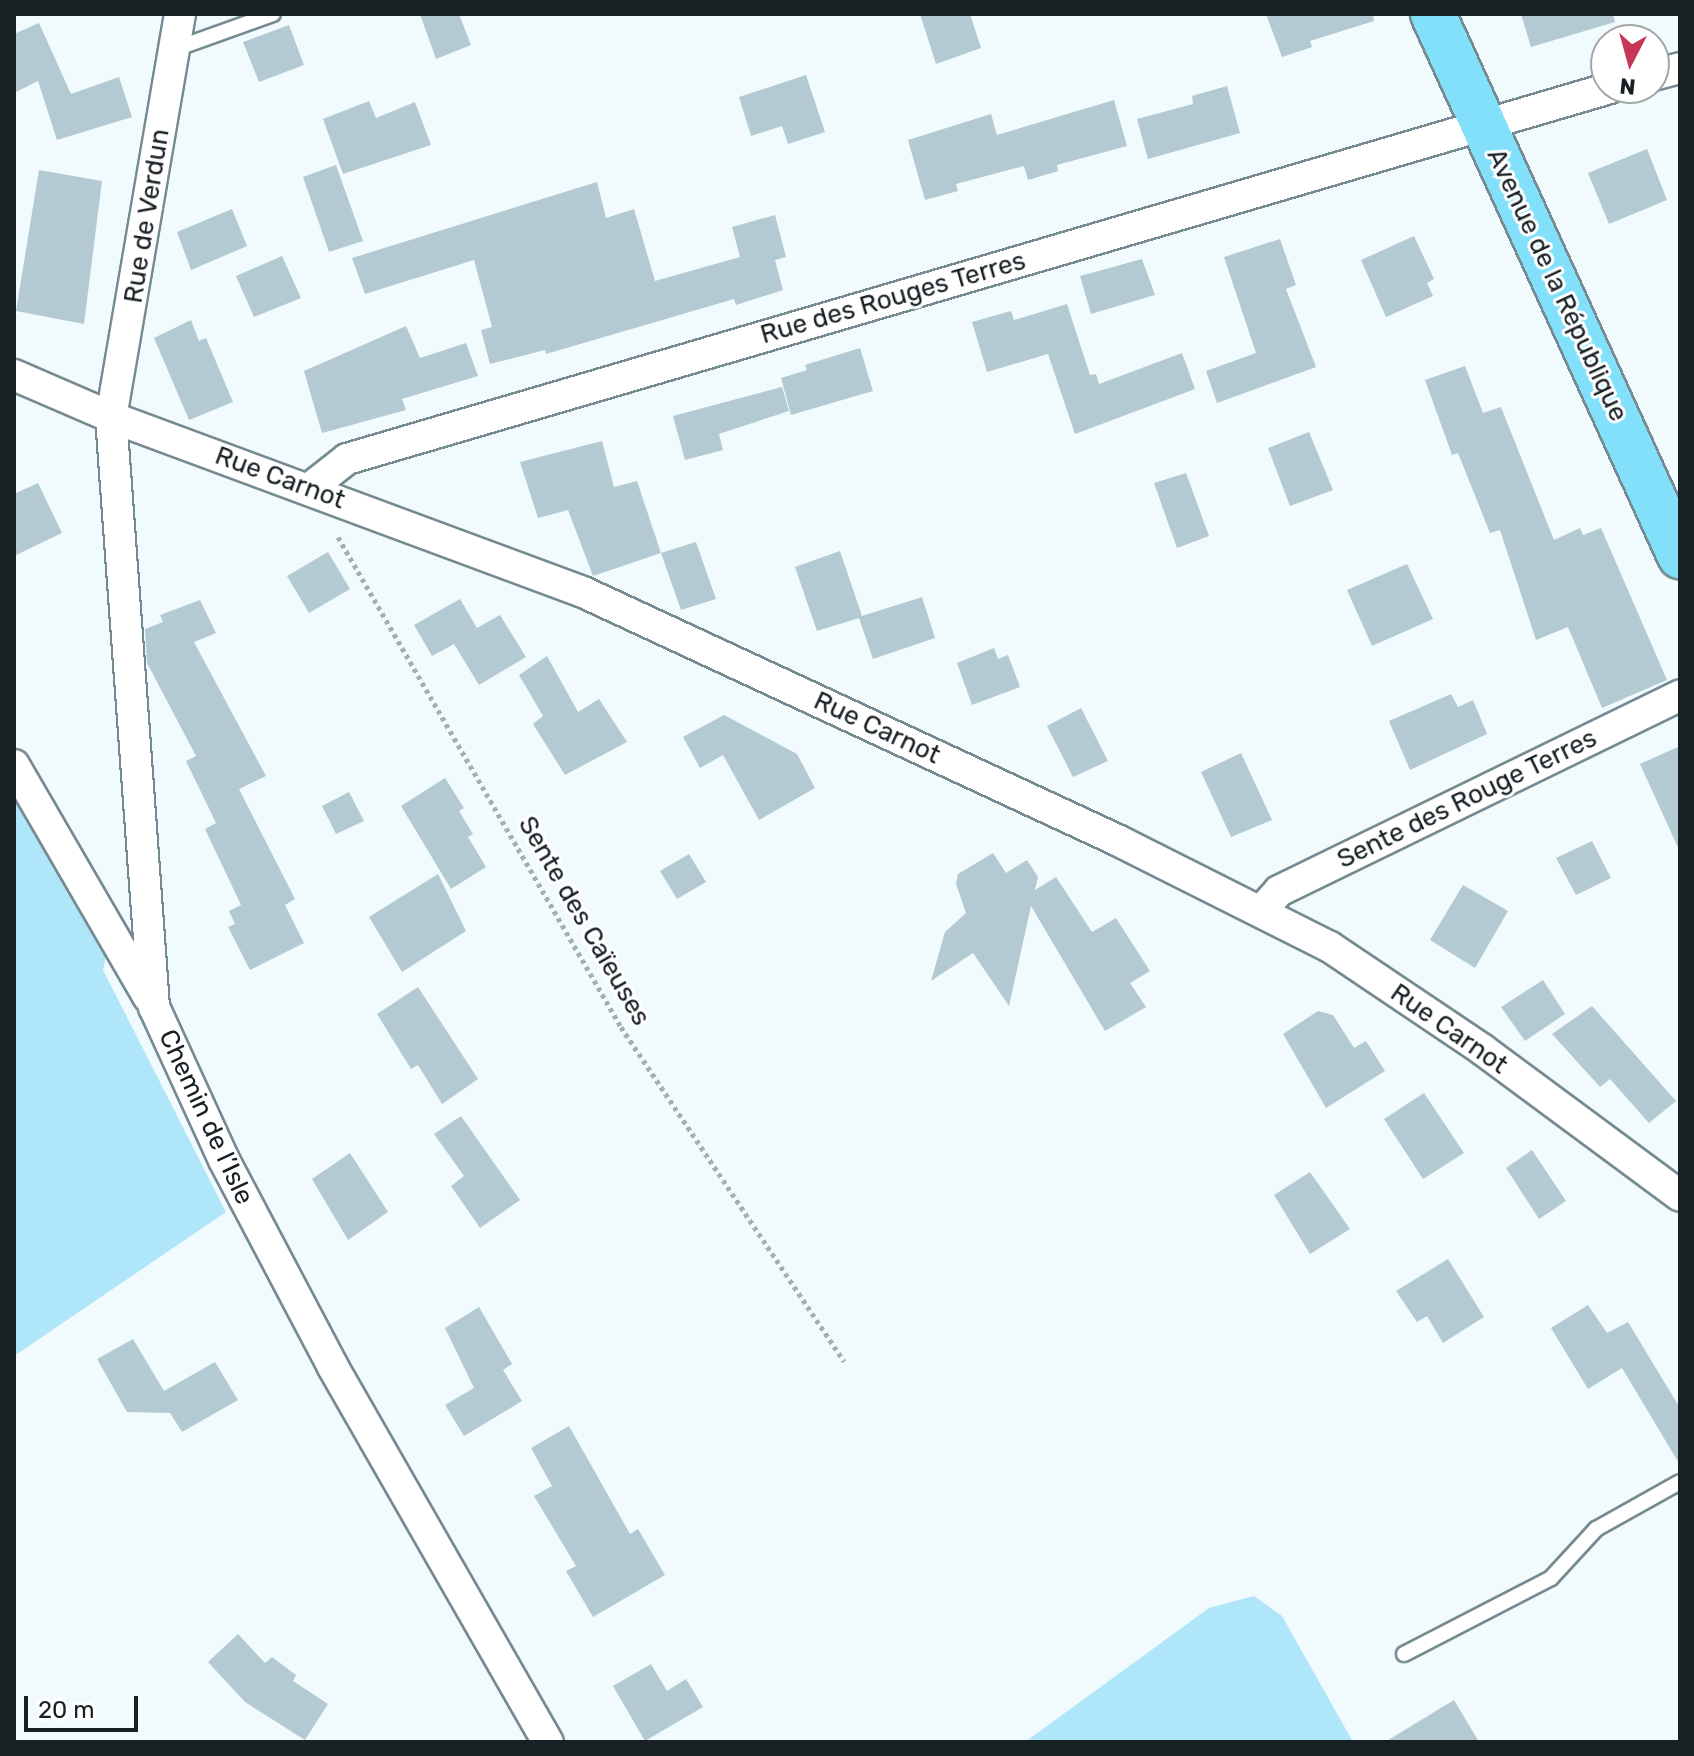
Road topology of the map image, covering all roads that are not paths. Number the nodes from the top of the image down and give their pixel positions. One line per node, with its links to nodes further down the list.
1 (180, 14): 4 (street, Rue de Verdun)
2 (273, 14): 4 (lane)
3 (1433, 14): 6 (main road, Avenue de la République)
4 (174, 49): 8 (street, Rue de Verdun)
5 (1590, 94): 6 (street, Rue des Rouges Terres)
6 (1483, 124): 9 (street, Rue des Rouges Terres); 10 (main road, Avenue de la République)
7 (14, 375): 8 (street, Rue Carnot)
8 (111, 417): 9 (street, Rue Carnot); 14 (street, Chemin de l’Isle)
9 (310, 488): 13 (street, Rue Carnot)
10 (1680, 556)
11 (1680, 695): 13 (street, Sente des Rouge Terres)
12 (14, 765): 14 (street)
13 (1261, 911): 15 (street, Rue Carnot)
14 (154, 1007): 18 (street, Chemin de l’Isle)
15 (1680, 1196)
16 (1680, 1482): 17 (lane)
17 (1404, 1654)
18 (548, 1742)

